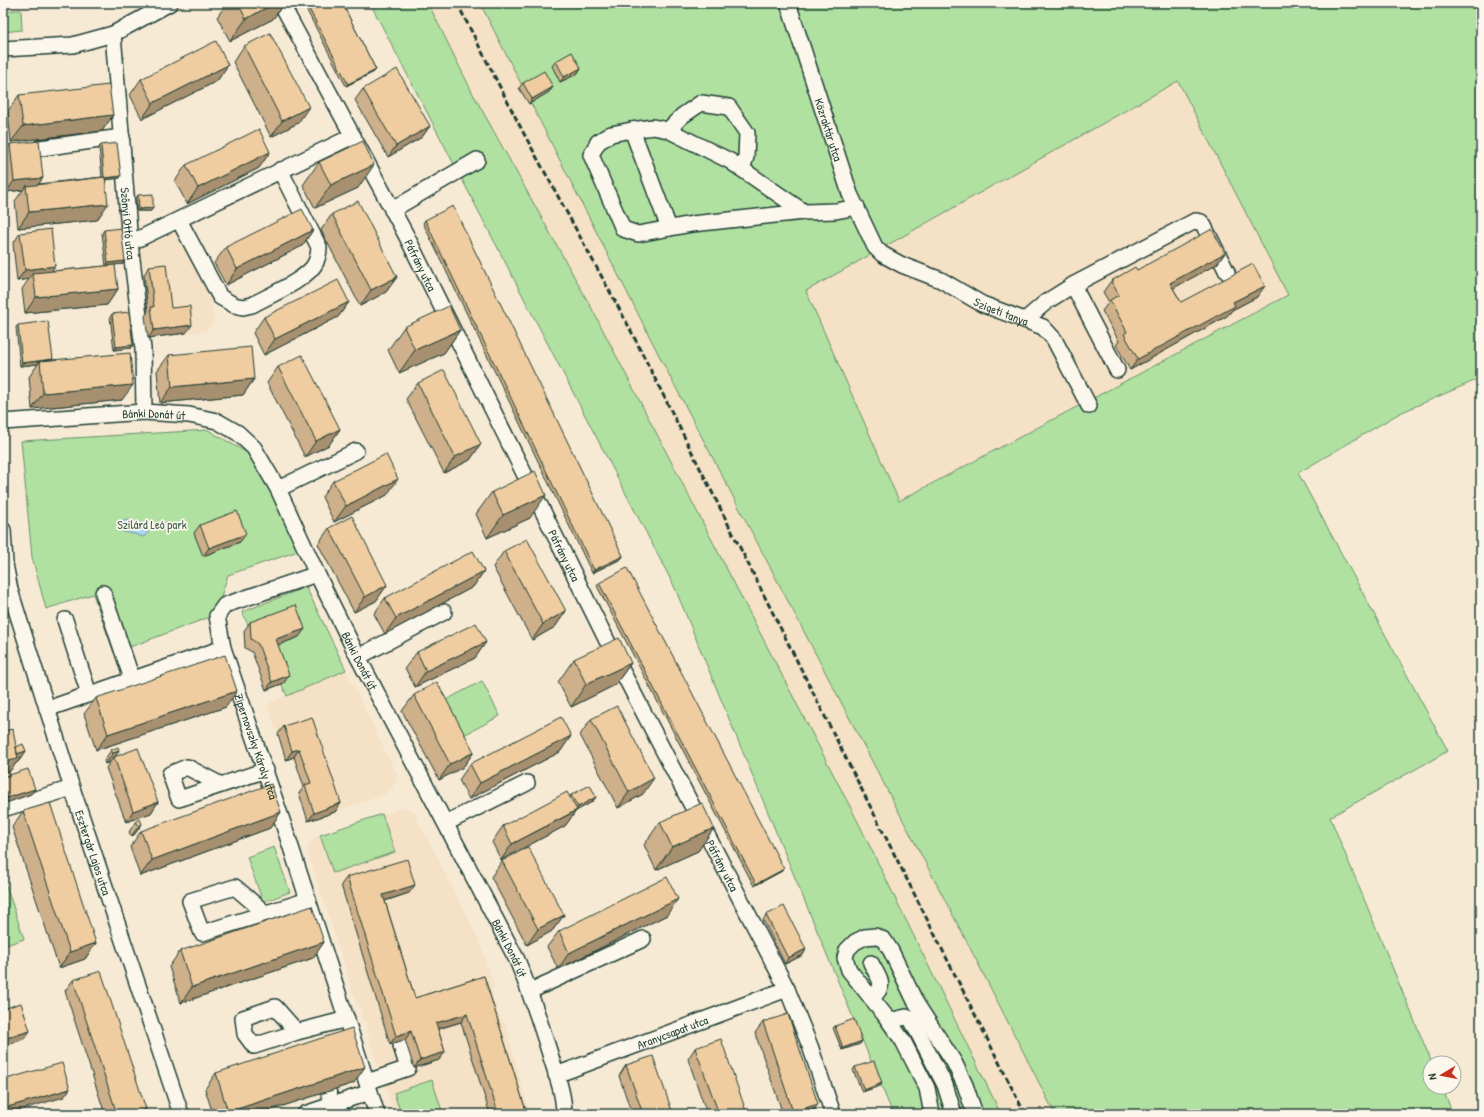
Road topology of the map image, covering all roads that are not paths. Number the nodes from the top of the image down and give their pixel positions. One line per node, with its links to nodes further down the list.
1 (170, 3): 4 (street)
2 (281, 3): 8 (street, Páfrány utca)
3 (788, 3): 14 (street, Közraktár utca)
4 (114, 34): 5 (street); 9 (street, Szőnyi Ottó utca)
5 (3, 50)
6 (632, 130): 7 (street); 18 (street); 18 (street)
7 (668, 130): 12 (street); 12 (street)
8 (353, 136): 13 (street); 15 (street, Páfrány utca)
9 (122, 137): 10 (street); 19 (street, Szőnyi Ottó utca)
10 (40, 148)
11 (477, 160): 15 (street)
12 (742, 169): 16 (street)
13 (280, 170): 17 (street); 17 (street)
14 (857, 207): 16 (street); 20 (street, Közraktár utca)
15 (392, 210): 51 (street, Páfrány utca)
16 (804, 212): 18 (street)
17 (178, 220): 19 (street)
18 (669, 228)
19 (130, 243): 26 (street, Szőnyi Ottó utca)
20 (880, 252): 23 (street, Szigeti tanya)
21 (1227, 272): 22 (street)
22 (1073, 285): 23 (street); 24 (street)
23 (1025, 320): 25 (street, Szigeti tanya)
24 (1116, 370)
25 (1089, 406)
26 (144, 412): 27 (street, Bánki Donát út); 29 (street, Bánki Donát út)
27 (3, 422)
28 (356, 451): 29 (street)
29 (278, 489): 31 (street, Bánki Donát út)
30 (3, 530): 32 (street, Esztergár Lajos utca)
31 (317, 574): 36 (street, Zipernovszky Károly utca); 37 (street, Bánki Donát út)
32 (6, 591): 40 (street, Esztergár Lajos utca)
33 (103, 593): 38 (street)
34 (444, 612): 37 (street)
35 (66, 620): 39 (street)
36 (223, 648): 38 (street); 41 (street, Zipernovszky Károly utca)
37 (358, 657): 46 (street, Bánki Donát út)
38 (132, 679): 39 (street)
39 (89, 694): 40 (street)
40 (46, 709): 44 (street, Esztergár Lajos utca)
41 (266, 770): 43 (street); 47 (street, Zipernovszky Károly utca)
42 (527, 783): 46 (street)
43 (221, 785)
44 (72, 788): 45 (street); 61 (street, Esztergár Lajos utca)
45 (3, 809)
46 (446, 824): 52 (street, Bánki Donát út)
47 (308, 900): 48 (street); 54 (street, Zipernovszky Károly utca)
48 (265, 913)
49 (643, 939): 52 (street)
50 (871, 963): 53 (street)
51 (787, 990): 57 (street, Aranycsapat utca); 65 (street, Páfrány utca)
52 (530, 991): 57 (street, Bánki Donát út)
53 (871, 998): 58 (street); 58 (street)
54 (347, 1019): 55 (street); 59 (street, Zipernovszky Károly utca)
55 (297, 1032)
56 (400, 1046): 59 (street)
57 (556, 1075): 64 (street, Bánki Donát út)
58 (945, 1085): 60 (street); 60 (street); 60 (street)
59 (368, 1087): 62 (street); 63 (street, Zipernovszky Károly utca)
60 (953, 1110)
61 (181, 1114)
62 (305, 1114)
63 (377, 1114)
64 (564, 1114)
65 (833, 1114)

